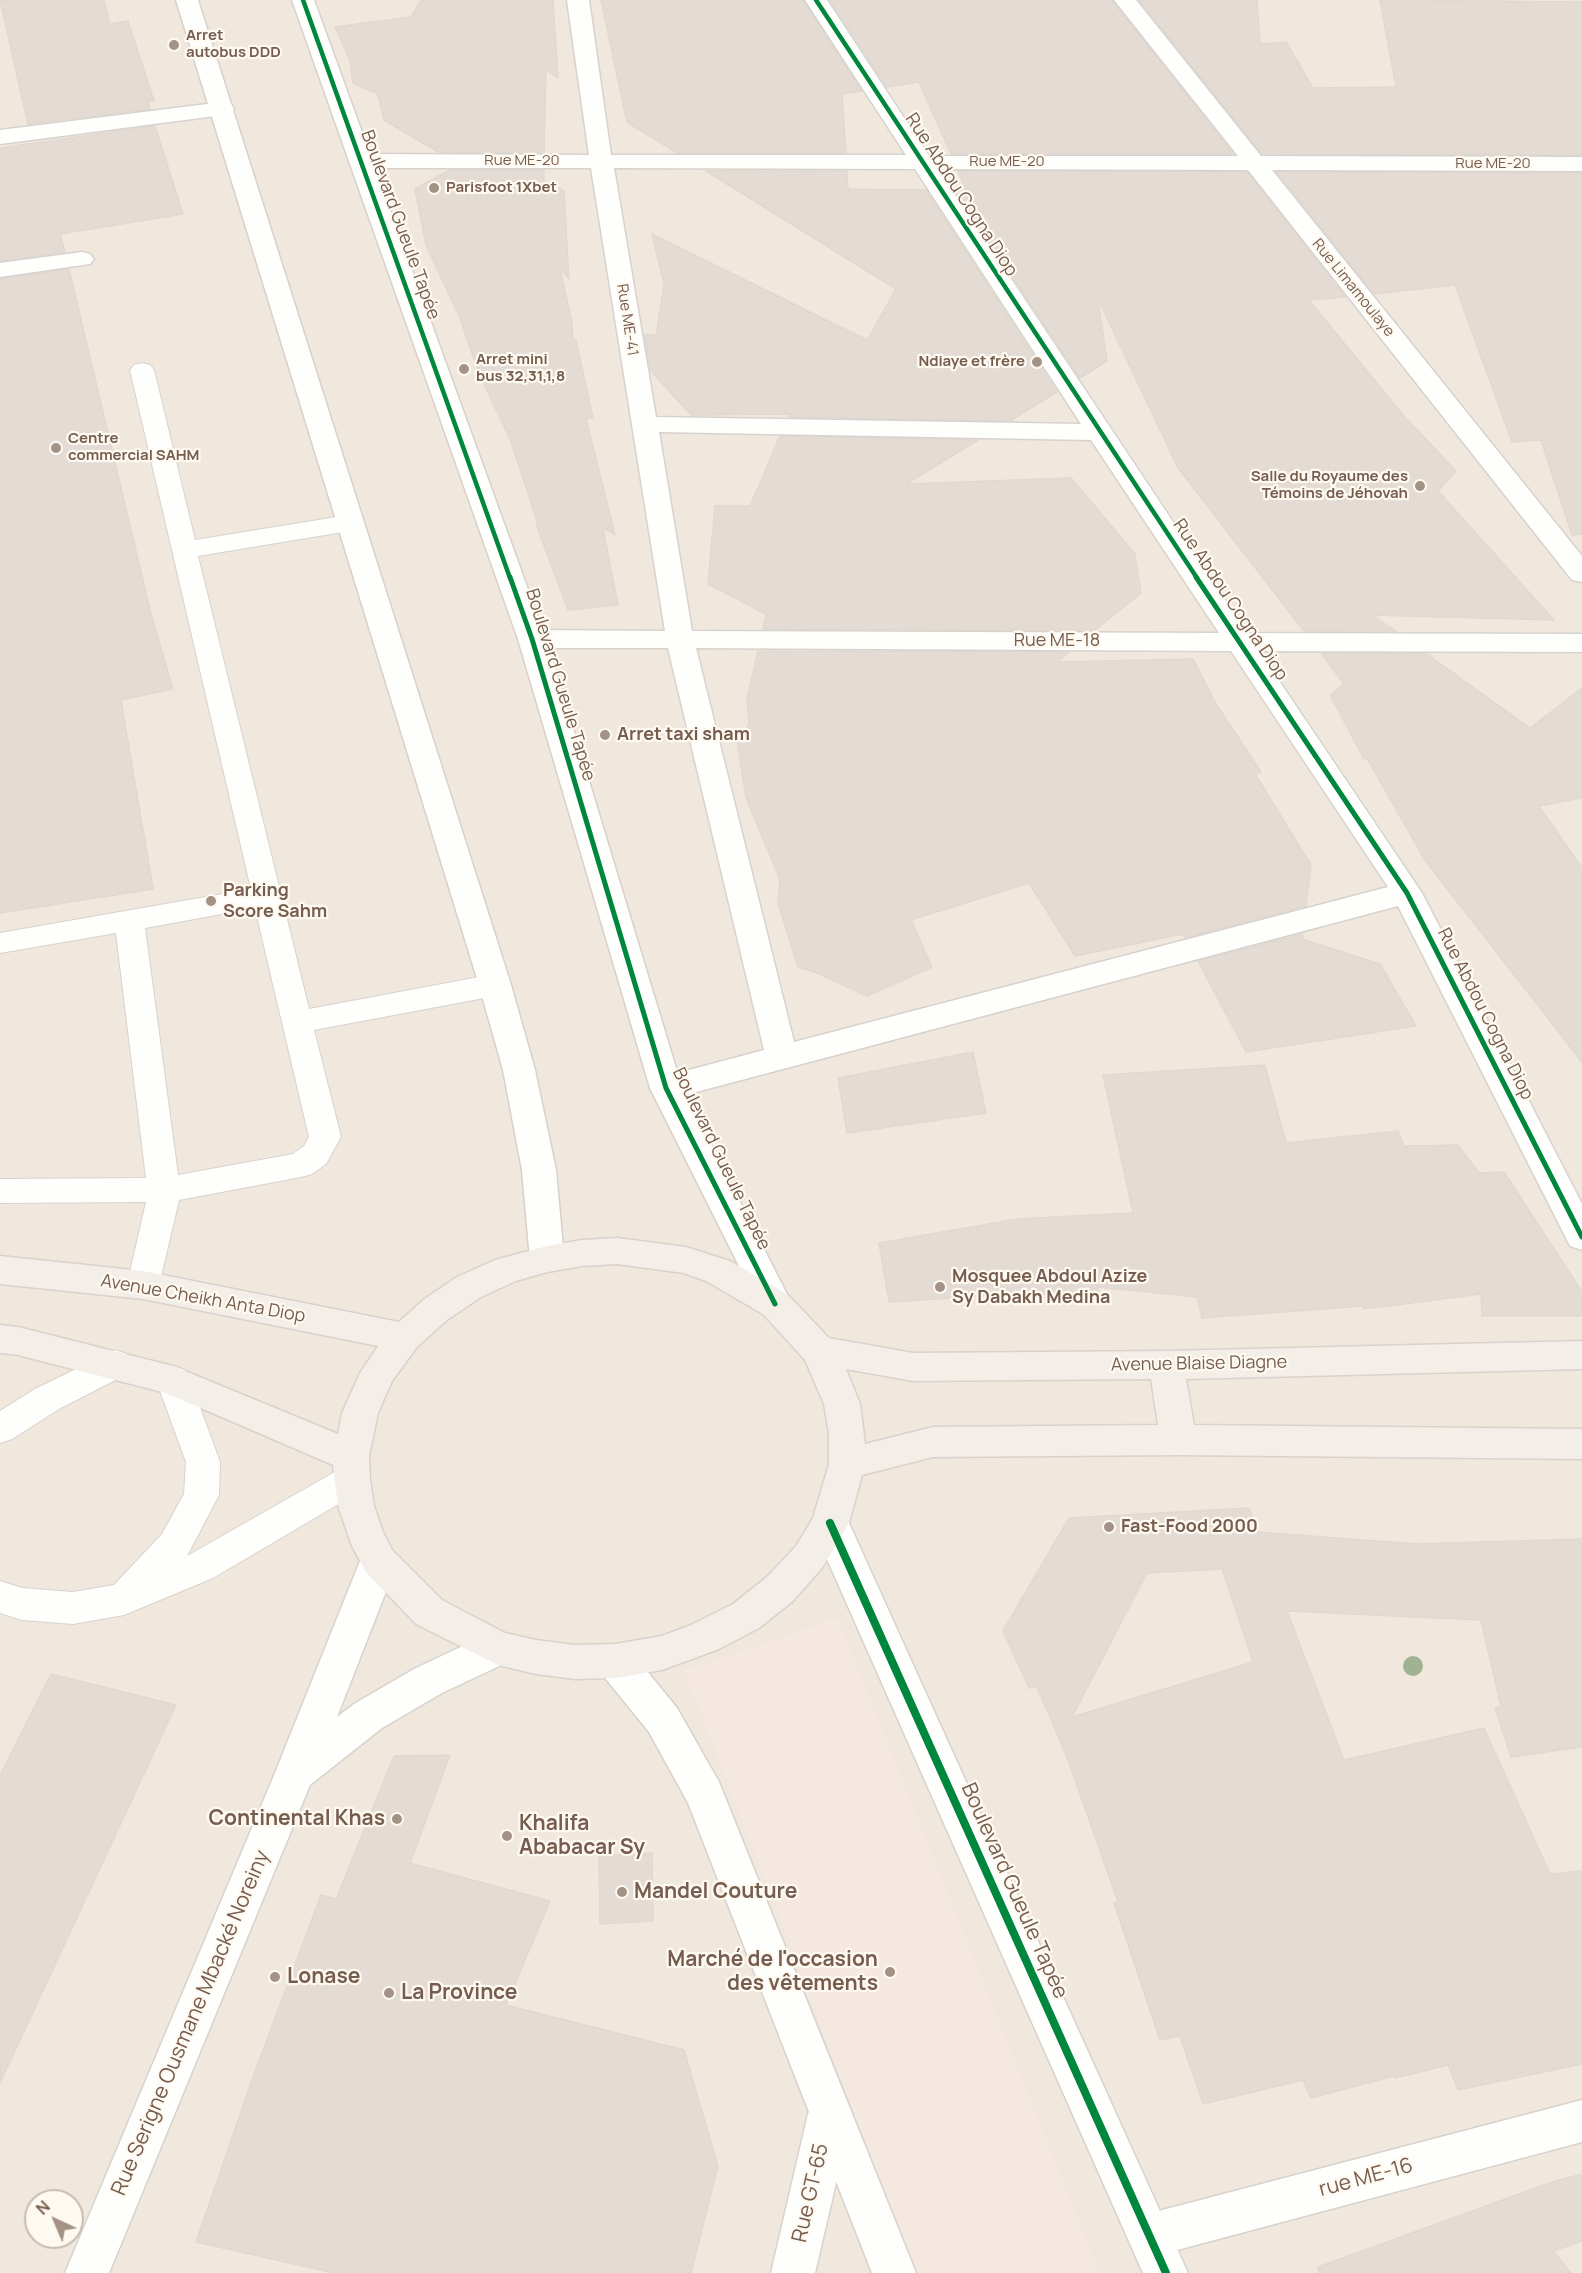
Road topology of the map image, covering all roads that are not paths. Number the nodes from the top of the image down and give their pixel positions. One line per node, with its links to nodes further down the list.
1 (187, 0): 6 (street)
2 (303, 0): 8 (street, Boulevard Gueule Tapée)
3 (578, 0): 9 (street, Rue ME-41)
4 (816, 0): 10 (street, Rue Abdou Cogna Diop)
5 (1125, 0): 11 (street, Rue Limamoulaye)
6 (223, 109): 7 (street); 18 (street)
7 (0, 137)
8 (361, 161): 9 (street, Rue ME-20); 21 (street, Boulevard Gueule Tapée)
9 (601, 161): 10 (street, Rue ME-20); 16 (street, Rue ME-41)
10 (921, 162): 11 (street, Rue ME-20); 17 (street, Rue Abdou Cogna Diop)
11 (1253, 163): 12 (street, Rue ME-20); 20 (street, Rue Limamoulaye)
12 (1582, 164)
13 (82, 259): 14 (street)
14 (0, 270)
15 (142, 370): 19 (lane)
16 (645, 424): 17 (street); 22 (street, Rue ME-41)
17 (1099, 432): 23 (street, Rue Abdou Cogna Diop)
18 (349, 523): 19 (lane); 29 (street)
19 (184, 550): 26 (lane)
20 (1582, 574)
21 (532, 639): 22 (street, Rue ME-18); 32 (street, Boulevard Gueule Tapée)
22 (680, 639): 23 (street, Rue ME-18); 31 (street, Rue ME-41)
23 (1240, 642): 24 (street, Rue ME-18); 25 (street, Rue Abdou Cogna Diop)
24 (1582, 643)
25 (1407, 893): 31 (street); 35 (street, Rue Abdou Cogna Diop)
26 (267, 896): 27 (lane); 30 (lane)
27 (129, 920): 28 (lane); 33 (lane)
28 (0, 943)
29 (495, 985): 30 (lane); 36 (street)
30 (297, 1022): 33 (lane)
31 (782, 1058): 32 (street)
32 (666, 1088): 39 (street, Boulevard Gueule Tapée)
33 (164, 1190): 34 (lane); 38 (lane)
34 (0, 1191)
35 (1582, 1237)
36 (547, 1259): 39 (main road); 40 (main road)
37 (0, 1270): 38 (main road, Avenue Cheikh Anta Diop)
38 (143, 1285): 40 (main road, Avenue Cheikh Anta Diop)
39 (775, 1304): 42 (main road)
40 (405, 1337): 51 (main road)
41 (0, 1339): 44 (main road)
42 (818, 1350): 45 (main road, Avenue Blaise Diagne); 50 (main road)
43 (1582, 1355): 45 (main road, Avenue Blaise Diagne)
44 (115, 1364): 46 (main road); 47 (lane)
45 (1166, 1365): 48 (main road)
46 (173, 1380): 51 (main road); 55 (lane)
47 (0, 1428)
48 (1179, 1440): 49 (main road); 50 (main road)
49 (1582, 1444)
50 (847, 1464): 52 (main road)
51 (351, 1467): 53 (main road); 55 (lane)
52 (830, 1523): 57 (main road); 61 (street, Boulevard Gueule Tapée)
53 (379, 1561): 56 (main road); 58 (street)
54 (0, 1597): 55 (lane)
55 (124, 1599)
56 (498, 1648): 57 (main road); 58 (street)
57 (615, 1661): 59 (street)
58 (295, 1773): 62 (street, Rue Serigne Ousmane Mbacké Noreiny)
59 (830, 2114): 63 (street, Rue GT-65); 64 (street)
60 (1582, 2121): 61 (street, rue ME-16)
61 (1158, 2254)
62 (87, 2273)
63 (793, 2273)
64 (894, 2273)

